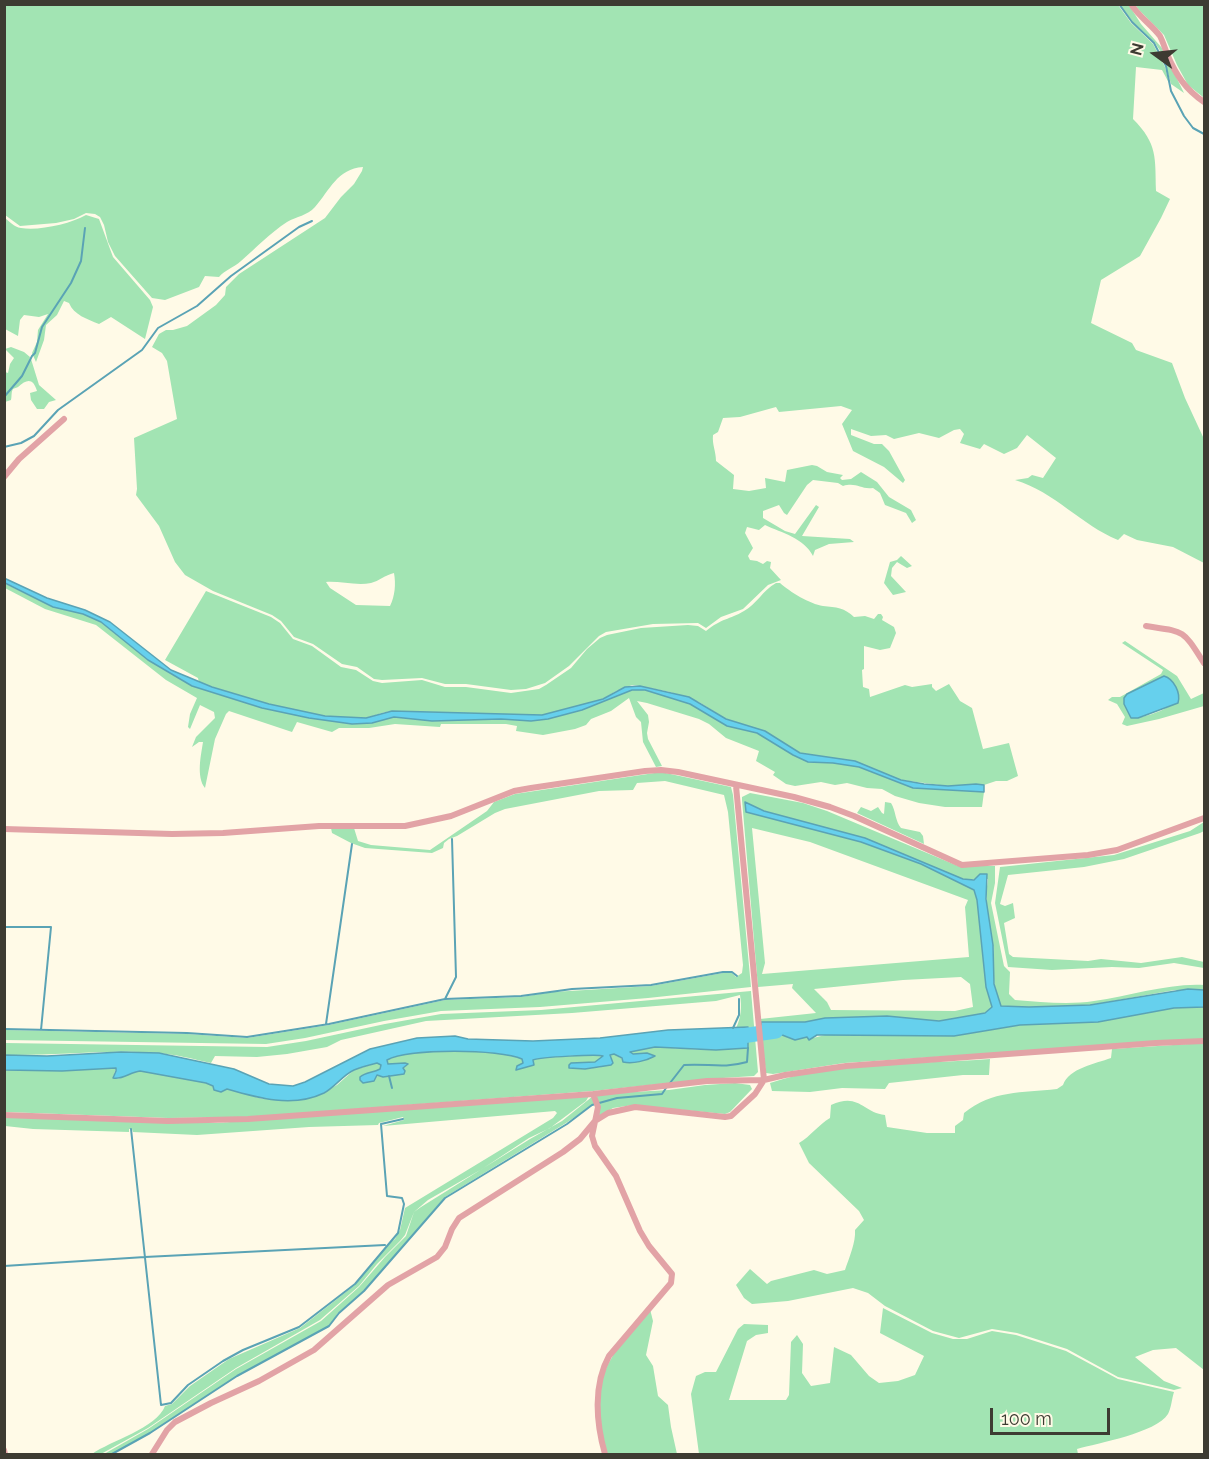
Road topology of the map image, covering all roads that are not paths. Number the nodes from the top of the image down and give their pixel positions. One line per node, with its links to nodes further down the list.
1 (1131, 4): 2 (street)
2 (1204, 102)
3 (64, 418): 4 (street)
4 (4, 477)
5 (1146, 626): 6 (street)
6 (1204, 663)
7 (736, 786): 8 (street); 9 (street); 11 (street)
8 (1204, 818)
9 (4, 829)
10 (1204, 1041): 11 (street)
11 (764, 1080): 12 (street); 14 (street)
12 (593, 1094): 13 (street); 14 (street)
13 (4, 1115)
14 (595, 1121): 15 (street); 16 (street)
15 (152, 1455)
16 (605, 1455)

